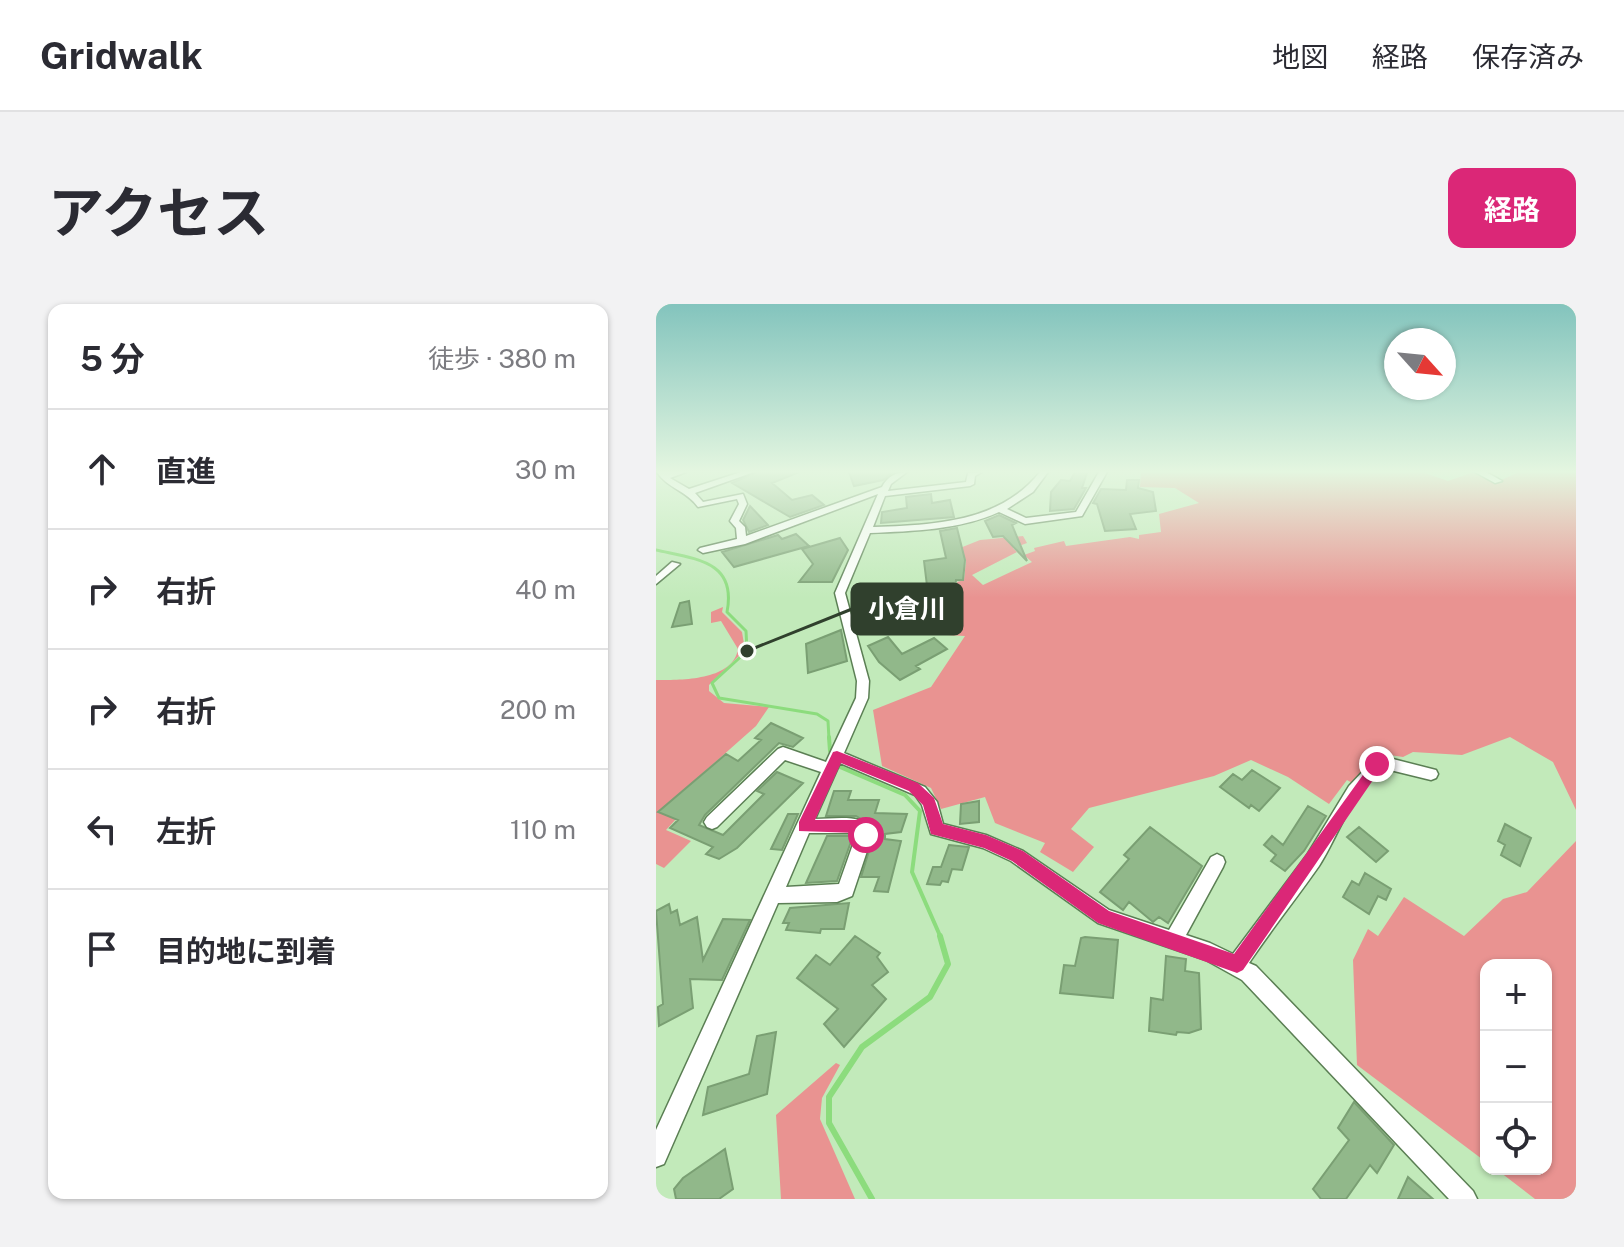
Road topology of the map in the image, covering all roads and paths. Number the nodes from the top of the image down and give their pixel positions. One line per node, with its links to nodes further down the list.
1 (738, 514): 8 (street)
2 (814, 514): 8 (street)
3 (873, 514): 7 (street)
4 (986, 514): 7 (street)
5 (1010, 514): 6 (street)
6 (1085, 514)
7 (865, 530): 12 (street)
8 (742, 542): 9 (street)
9 (703, 550)
10 (675, 564): 11 (street)
11 (656, 581)
12 (834, 763): 14 (street); 15 (street); 18 (street)
13 (1431, 774): 19 (street)
14 (712, 822)
15 (805, 826): 17 (street); 17 (street)
16 (1217, 862): 18 (street)
17 (774, 895): 20 (street)
18 (1173, 941): 19 (street)
19 (1237, 964): 21 (street)
20 (656, 1156)
21 (1465, 1199)

